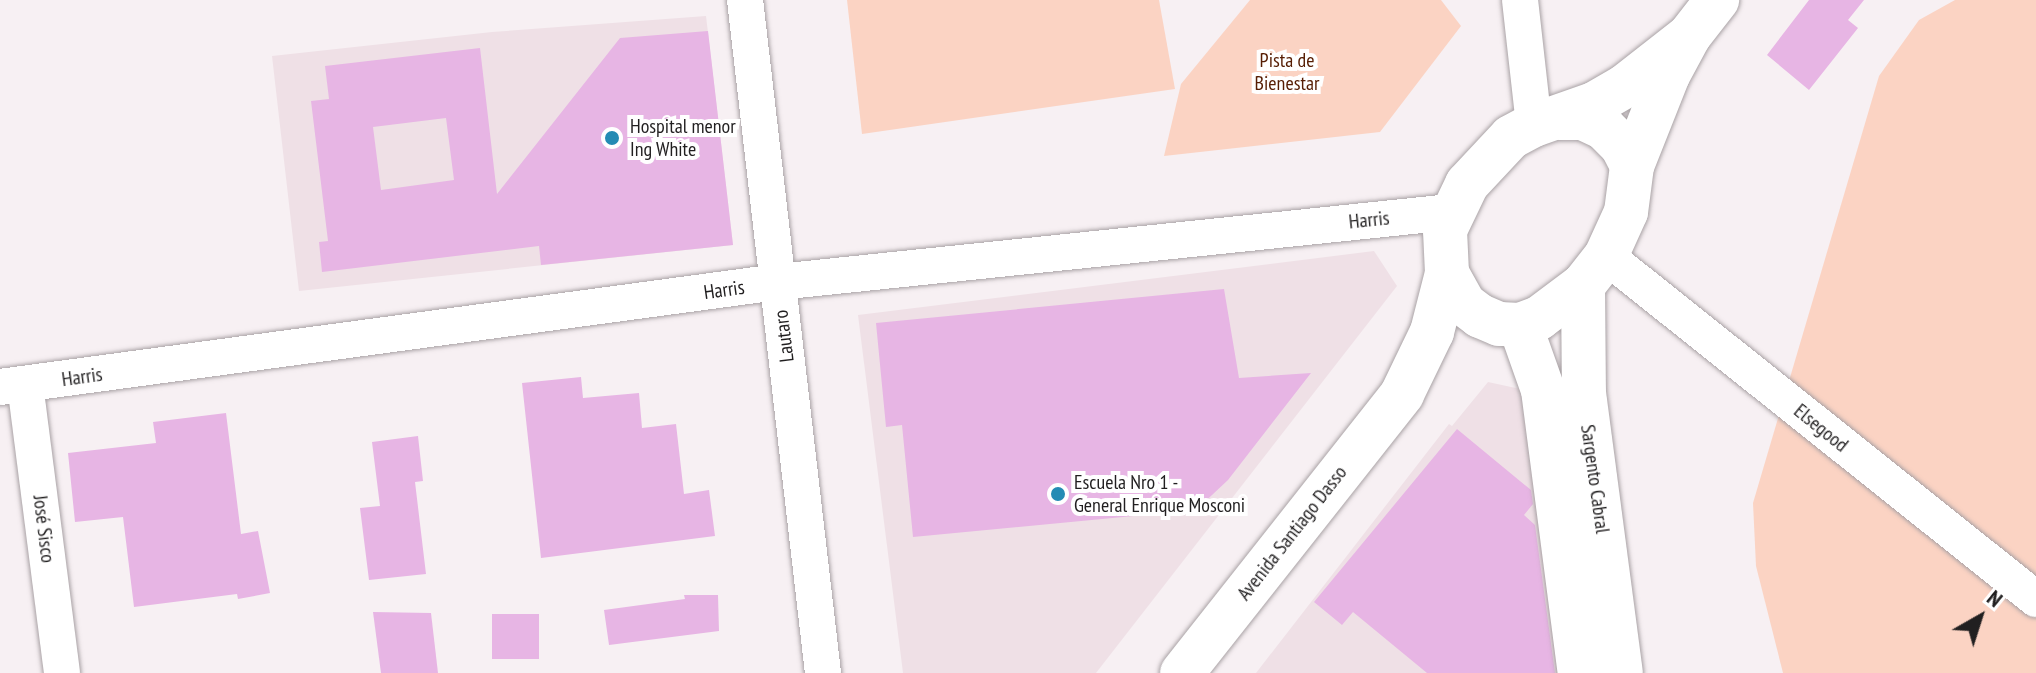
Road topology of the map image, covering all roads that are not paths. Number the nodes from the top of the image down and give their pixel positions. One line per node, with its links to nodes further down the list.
1 (745, 0): 10 (street, Lautaro)
2 (1520, 0): 5 (street)
3 (1717, 0): 4 (main road, Avenida Santiago Dasso)
4 (1689, 36): 5 (main road, Avenida Santiago Dasso); 6 (main road, Avenida Santiago Dasso)
5 (1547, 122): 6 (main road); 7 (main road, Avenida Santiago Dasso)
6 (1632, 166): 8 (main road, Avenida Santiago Dasso)
7 (1451, 212): 9 (main road, Avenida Santiago Dasso); 10 (street, Harris)
8 (1594, 270): 11 (main road, Avenida Santiago Dasso); 14 (street, Elsegood); 19 (main road, Sargento Cabral)
9 (1447, 273): 11 (main road, Avenida Santiago Dasso); 13 (main road, Avenida Santiago Dasso)
10 (778, 282): 12 (street, Harris); 16 (street, Lautaro)
11 (1510, 324): 13 (main road, Avenida Santiago Dasso); 18 (main road, Sargento Cabral)
12 (12, 386): 15 (street, José Sisco)
13 (1402, 394): 17 (main road, Avenida Santiago Dasso)
14 (2036, 599)
15 (62, 673)
16 (823, 673)
17 (1182, 673)
18 (1580, 673)
19 (1621, 673)

